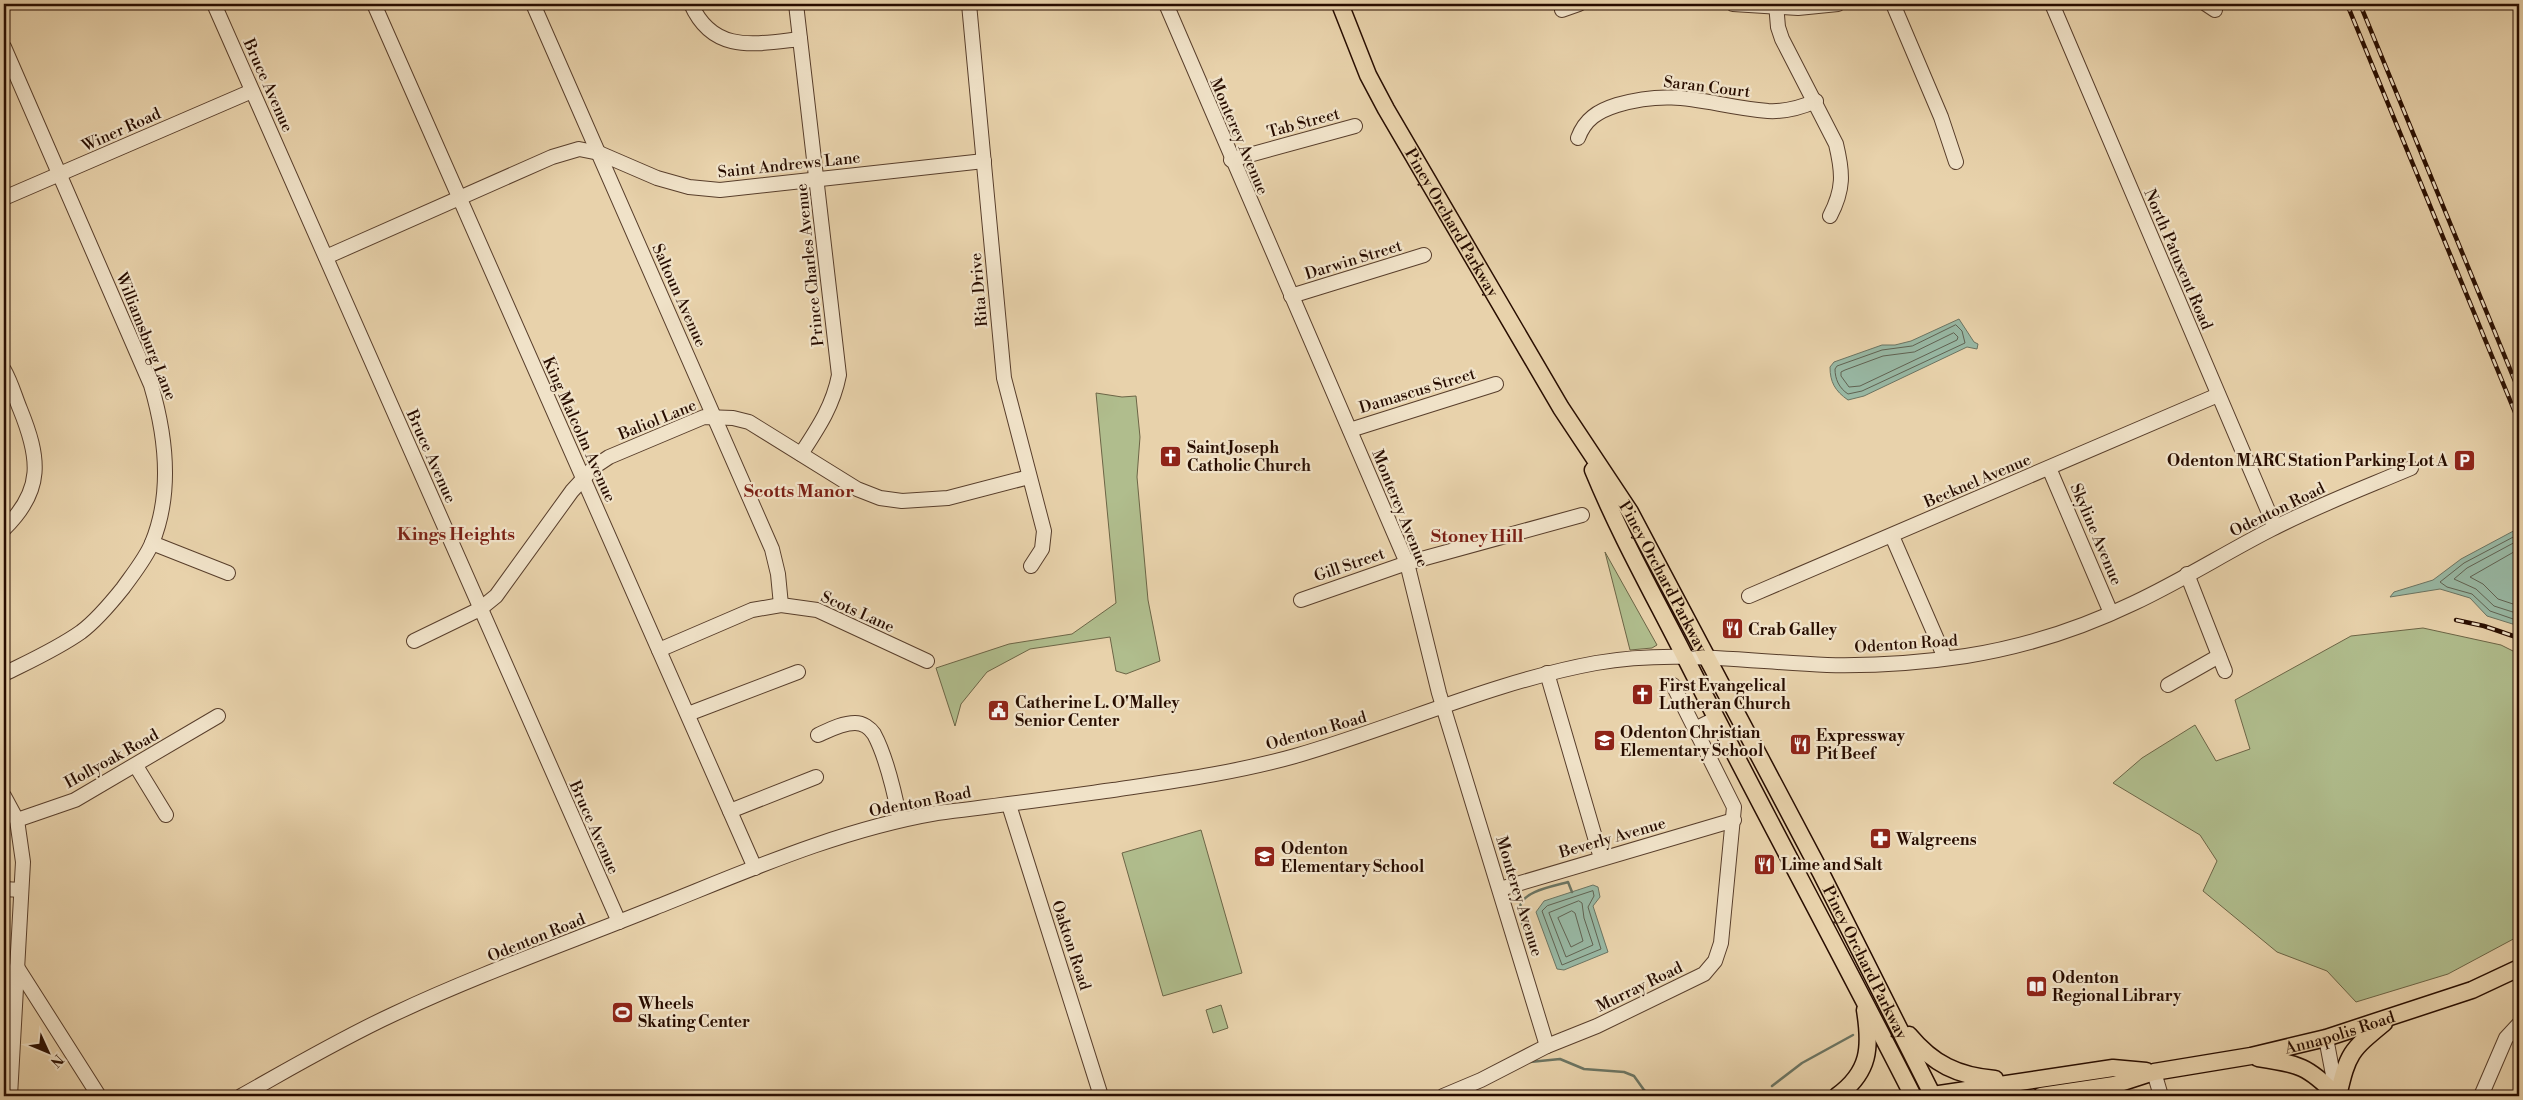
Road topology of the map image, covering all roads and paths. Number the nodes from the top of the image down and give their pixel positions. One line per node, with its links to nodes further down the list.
1 (214, 4): 18 (street, Bruce Avenue)
2 (374, 4): 28 (street, King Malcolm Avenue)
3 (533, 4): 22 (street, Saltoun Avenue)
4 (691, 4): 16 (street)
5 (796, 4): 16 (street, Prince Charles Avenue)
6 (969, 4): 24 (street, Rita Drive)
7 (1166, 4): 23 (street, Monterey Avenue)
8 (1340, 4): 39 (main road, Piney Orchard Parkway)
9 (1579, 4): 15 (street)
10 (1733, 4): 14 (street)
11 (1838, 4): 14 (street)
12 (1893, 4): 25 (street)
13 (2052, 4): 36 (street, North Patuxent Road)
14 (1776, 5): 19 (street)
15 (1562, 10)
16 (800, 39): 27 (street, Prince Charles Avenue)
17 (4, 47): 26 (street, Williamsburg Lane)
18 (252, 91): 26 (street, Winer Road); 32 (street, Bruce Avenue)
19 (1816, 101): 21 (street, Saran Court); 30 (street)
20 (1355, 126): 23 (street, Tab Street)
21 (1578, 138)
22 (599, 152): 27 (street, Saint Andrews Lane); 28 (street, Saint Andrews Lane); 37 (street, Saltoun Avenue)
23 (1232, 160): 33 (street, Monterey Avenue)
24 (984, 161): 27 (street, Saint Andrews Lane); 43 (street, Rita Drive)
25 (1956, 162)
26 (60, 176): 29 (street, Winer Road); 49 (street, Williamsburg Lane)
27 (816, 179): 40 (street, Prince Charles Avenue)
28 (459, 196): 32 (street, Saint Andrews Lane); 44 (street, King Malcolm Avenue)
29 (4, 198)
30 (1830, 216)
31 (1424, 255): 33 (street, Darwin Street)
32 (326, 256): 57 (street, Bruce Avenue)
33 (1292, 296): 38 (street, Monterey Avenue)
34 (4, 370): 47 (street)
35 (1496, 384): 38 (street, Damascus Street)
36 (2218, 395): 41 (street, Becknel Avenue); 46 (street, North Patuxent Road)
37 (715, 418): 40 (street, Baliol Lane); 44 (street, Baliol Lane); 56 (street, Saltoun Avenue)
38 (1350, 430): 50 (street, Monterey Avenue)
39 (1578, 435): 61 (main road, Piney Orchard Parkway); 63 (main road, Piney Orchard Parkway)
40 (801, 454): 43 (street, Baliol Lane)
41 (2050, 468): 48 (street, Becknel Avenue); 58 (street, Skyline Avenue)
42 (2411, 468): 46 (street, Odenton Road)
43 (1028, 476): 51 (street, Rita Drive)
44 (582, 478): 57 (street, Baliol Lane); 60 (street, King Malcolm Avenue)
45 (1582, 515): 50 (street, Gill Street)
46 (2275, 527): 53 (street, Odenton Road)
47 (4, 529)
48 (1892, 536): 54 (street, Becknel Avenue); 64 (street)
49 (152, 543): 52 (street); 69 (street, Williamsburg Lane)
50 (1407, 563): 55 (street, Gill Street); 72 (street, Monterey Avenue)
51 (1031, 566)
52 (228, 573)
53 (2187, 574): 58 (street, Odenton Road); 62 (street)
54 (1749, 596)
55 (1300, 600)
56 (781, 605): 60 (street, Scots Lane); 65 (street, Scots Lane)
57 (480, 609): 59 (street, Baliol Lane); 92 (street, Bruce Avenue)
58 (2111, 613): 64 (street, Odenton Road)
59 (414, 641)
60 (659, 650): 73 (street, King Malcolm Avenue)
61 (1684, 656): 63 (street, Odenton Road); 68 (street, Odenton Road); 75 (main road, Piney Orchard Parkway)
62 (2219, 656): 66 (street); 71 (street)
63 (1707, 657): 64 (street, Odenton Road); 96 (main road, Piney Orchard Parkway)
64 (1945, 658)
65 (927, 661)
66 (2225, 671)
67 (798, 672): 73 (street)
68 (1547, 673): 72 (street, Odenton Road); 87 (street)
69 (4, 674)
70 (1674, 685): 76 (street, Murray Road)
71 (2168, 685)
72 (1444, 704): 81 (street, Odenton Road); 90 (street, Monterey Avenue)
73 (688, 714): 82 (street, King Malcolm Avenue)
74 (218, 716): 78 (street, Hollyoak Road)
75 (1715, 719): 76 (street); 95 (main road, Piney Orchard Parkway)
76 (1695, 729): 86 (street, Murray Road)
77 (818, 735): 85 (street)
78 (136, 766): 83 (street); 84 (street, Hollyoak Road)
79 (816, 777): 82 (street)
80 (4, 796): 84 (street)
81 (1009, 804): 85 (street, Odenton Road); 108 (street, Oakton Road)
82 (730, 811): 88 (street, King Malcolm Avenue)
83 (166, 815)
84 (17, 820): 91 (street)
85 (900, 820): 88 (street, Odenton Road)
86 (1734, 820): 87 (street, Beverly Avenue); 100 (street, Murray Road)
87 (1601, 858): 90 (street, Beverly Avenue)
88 (755, 868): 92 (street, Odenton Road)
89 (4, 889): 91 (street)
90 (1500, 889): 100 (street, Monterey Avenue)
91 (21, 890): 93 (street)
92 (619, 922): 107 (street, Odenton Road)
93 (17, 967): 105 (street); 106 (street)
94 (2519, 968): 97 (main road, Annapolis Road)
95 (1862, 995): 110 (main road); 111 (main road, Piney Orchard Parkway)
96 (1892, 1013): 103 (main road); 112 (main road, Piney Orchard Parkway)
97 (2391, 1017): 99 (main road, Annapolis Road); 115 (main road)
98 (2519, 1024): 116 (street)
99 (2326, 1038): 101 (main road, Annapolis Road); 115 (street)
100 (1547, 1046): 109 (street, Murray Road)
101 (2251, 1056): 102 (main road, Annapolis Road); 115 (main road)
102 (2154, 1072): 103 (main road, Annapolis Road); 104 (main road, Annapolis Road); 114 (street)
103 (2025, 1081): 112 (main road, Annapolis Road)
104 (2066, 1094): 113 (main road, Annapolis Road)
105 (10, 1096)
106 (99, 1096)
107 (241, 1096)
108 (1101, 1096)
109 (1443, 1096)
110 (1837, 1096)
111 (1914, 1096)
112 (1930, 1096)
113 (2041, 1096)
114 (2161, 1096)
115 (2337, 1096)
116 (2480, 1096)

